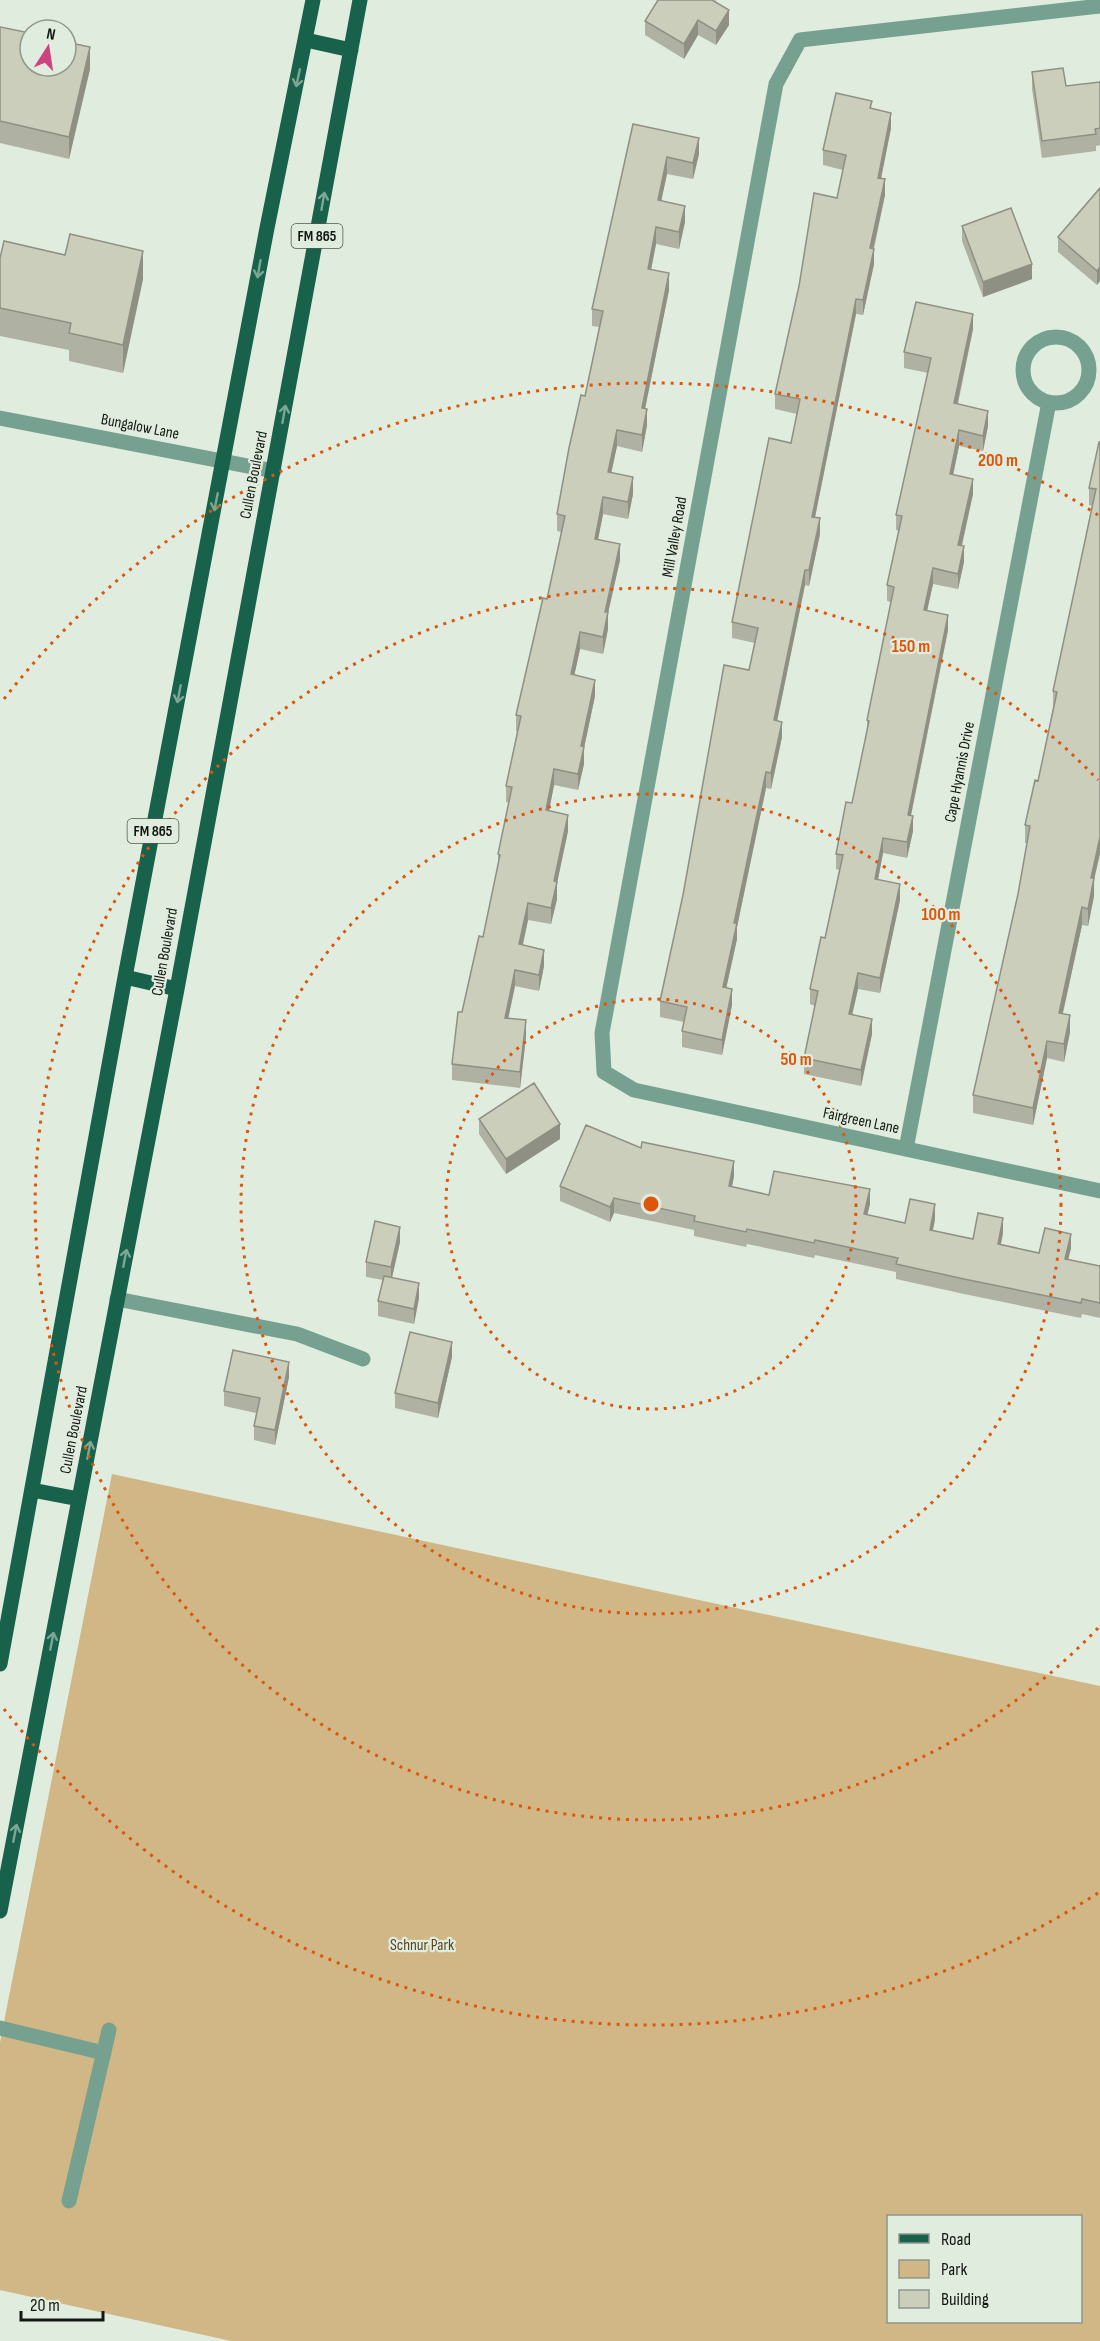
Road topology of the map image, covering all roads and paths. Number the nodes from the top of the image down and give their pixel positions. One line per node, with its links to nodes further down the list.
1 (313, 0): 4 (main road, Cullen Boulevard / FM 865)
2 (360, 0): 5 (main road, Cullen Boulevard / FM 865)
3 (1100, 6): 12 (street, Mill Valley Road)
4 (306, 40): 5 (main road); 8 (main road, Cullen Boulevard / FM 865, one-way to 8)
5 (351, 50): 9 (main road, Cullen Boulevard / FM 865, one-way to 5)
6 (1049, 402): 6 (street); 13 (street, Cape Hyannis Drive)
7 (0, 418): 8 (street, Bungalow Lane)
8 (224, 462): 9 (street, Bungalow Lane); 10 (main road, Cullen Boulevard / FM 865, one-way to 10)
9 (274, 471): 11 (main road, Cullen Boulevard / FM 865)
10 (124, 977): 11 (main road); 17 (main road, Cullen Boulevard / FM 865)
11 (177, 988): 15 (main road, Cullen Boulevard / FM 865, one-way to 11)
12 (616, 1080): 13 (street, Fairgreen Lane)
13 (906, 1149): 14 (street, Fairgreen Lane)
14 (1100, 1191)
15 (117, 1299): 16 (street); 18 (main road, Cullen Boulevard / FM 865, one-way to 15)
16 (363, 1359)
17 (32, 1490): 18 (main road); 19 (main road, Cullen Boulevard / FM 865)
18 (79, 1499): 20 (main road, Cullen Boulevard / FM 865, one-way to 18)
19 (0, 1664)
20 (0, 1911)
21 (0, 2028): 23 (street)
22 (109, 2030): 23 (street)
23 (104, 2053): 24 (street)
24 (69, 2201)

